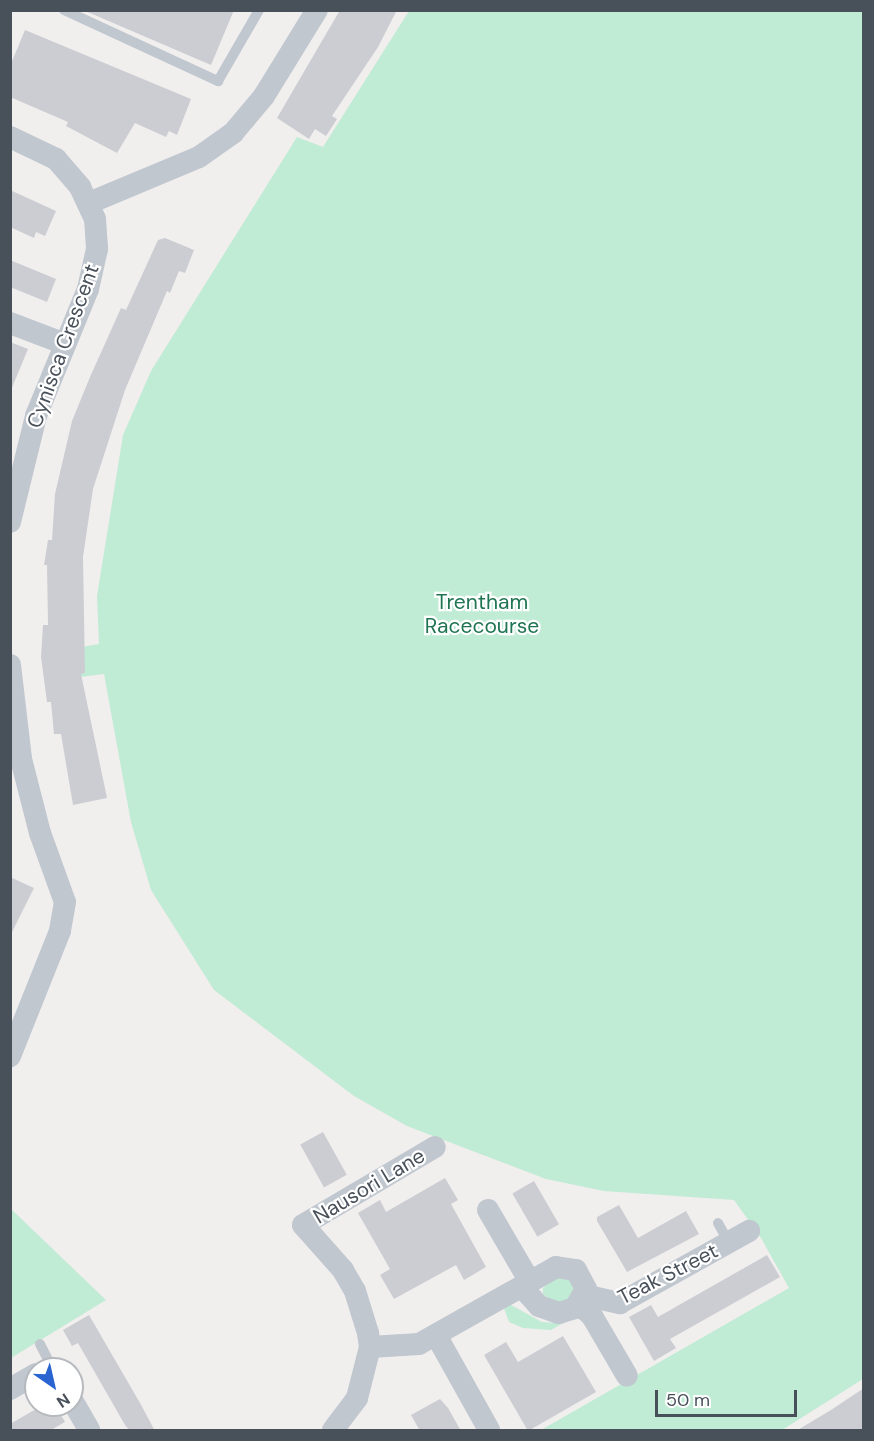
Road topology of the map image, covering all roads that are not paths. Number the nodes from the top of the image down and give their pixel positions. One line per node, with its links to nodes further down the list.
1 (64, 10): 2 (lane)
2 (259, 10)
3 (317, 10): 5 (street)
4 (10, 137): 5 (street, Cynisca Crescent)
5 (89, 203): 7 (street, Cynisca Crescent)
6 (10, 323): 7 (street)
7 (65, 344): 8 (street, Cynisca Crescent)
8 (14, 479): 9 (street, Cynisca Crescent)
9 (10, 522)
10 (10, 665): 11 (street)
11 (18, 1011): 12 (street)
12 (10, 1056)
13 (435, 1147): 22 (street, Nausori Lane)
14 (488, 1210): 18 (street, Teak Street)
15 (718, 1223): 17 (lane)
16 (749, 1231): 17 (street, Teak Street)
17 (729, 1242): 19 (street, Teak Street)
18 (526, 1285): 19 (street, Teak Street); 19 (street, Teak Street); 20 (street, Teak Street)
19 (582, 1299): 24 (street)
20 (436, 1335): 22 (street, Teak Street); 30 (street)
21 (40, 1344): 23 (lane)
22 (370, 1347): 29 (street)
23 (47, 1357)
24 (627, 1376)
25 (24, 1381): 26 (street)
26 (10, 1389)
27 (81, 1417): 28 (street)
28 (89, 1431)
29 (333, 1431)
30 (489, 1431)

